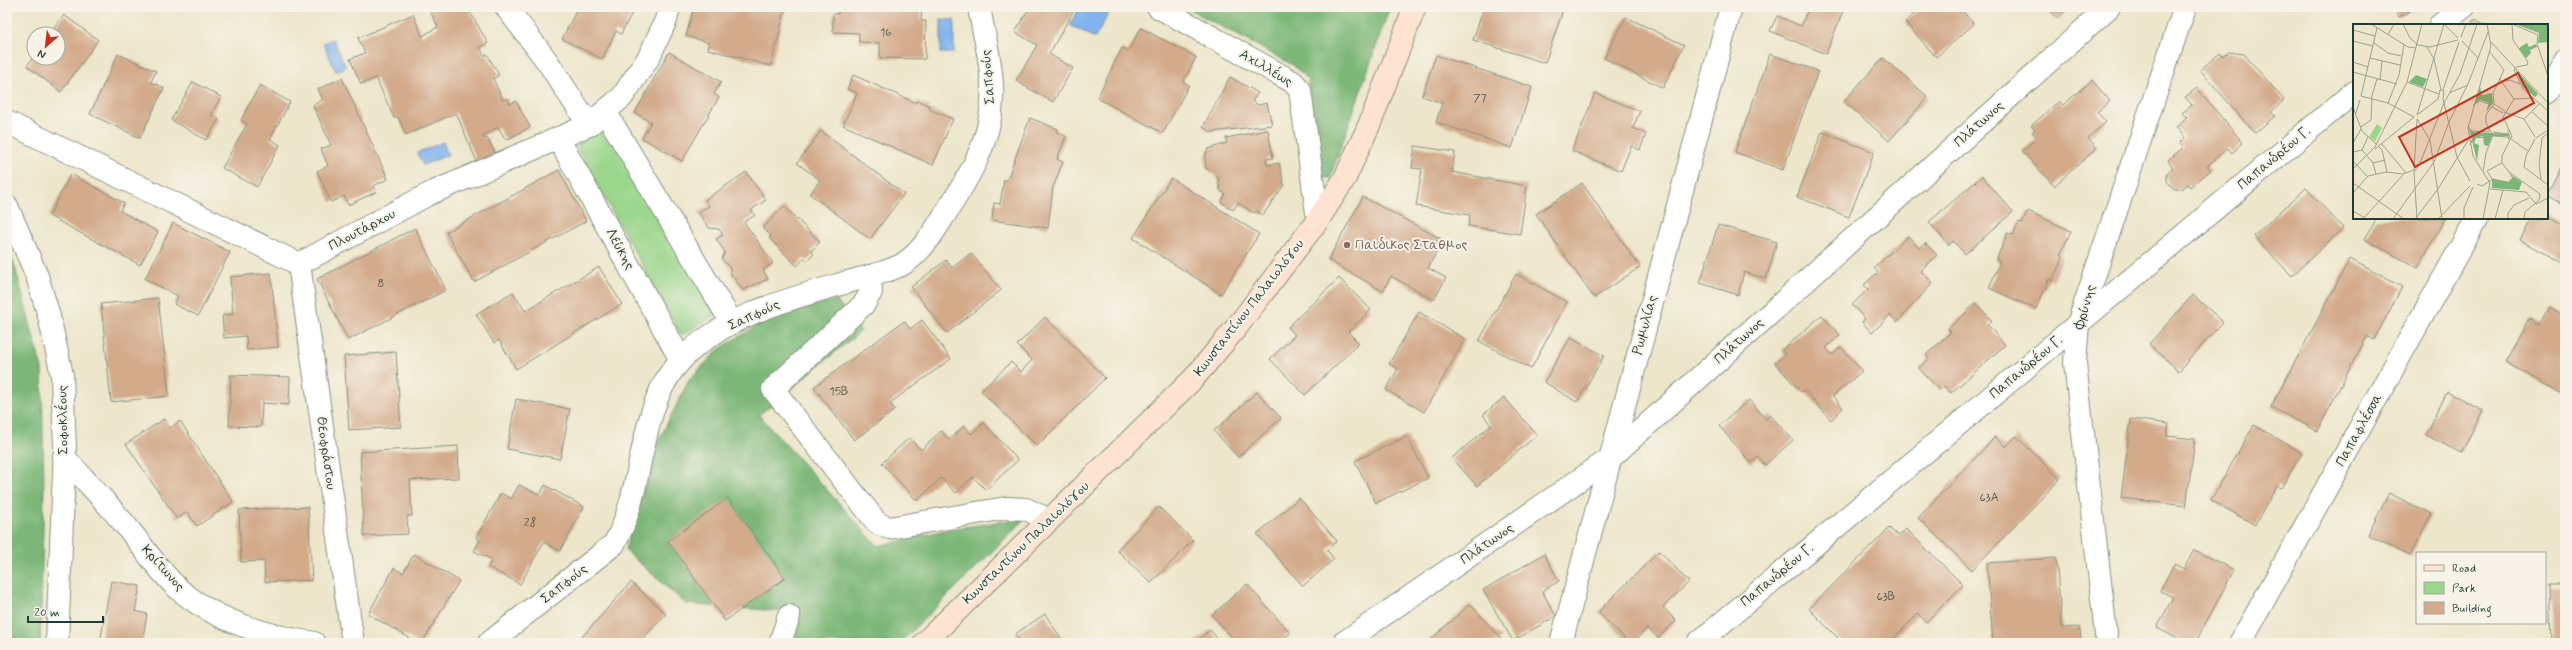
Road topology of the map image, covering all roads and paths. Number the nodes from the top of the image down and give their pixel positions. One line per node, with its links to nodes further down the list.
1 (506, 7): 14 (street)
2 (668, 7): 14 (street, Πλουτάρχου)
3 (979, 7): 21 (street, Σαπφούς)
4 (1158, 7): 19 (street, Αχιλλέως)
5 (1415, 7): 19 (street, Κωνσταντίνου Παλαιολόγου)
6 (1731, 7): 26 (street, Ρωμυλίας)
7 (2109, 7): 26 (street, Πλάτωνος)
8 (2185, 7): 23 (street, Φρύνης)
9 (2464, 7): 10 (street)
10 (2441, 24)
11 (2565, 60): 12 (street)
12 (2548, 91)
13 (2353, 93): 23 (street, Παπανδρέου Γ.)
14 (597, 119): 16 (street, Πλουτάρχου); 22 (street)
15 (7, 122): 20 (street)
16 (558, 138): 20 (street, Πλουτάρχου); 24 (street, Λεύκης)
17 (7, 206): 25 (street, Σοφοκλέους)
18 (2476, 219): 39 (street, Παπαφλέσσα)
19 (1318, 220): 27 (street, Κωνσταντίνου Παλαιολόγου)
20 (299, 264): 31 (street, Θεοφράστου)
21 (870, 276): 22 (street, Σαπφούς); 27 (street)
22 (732, 323): 24 (street, Σαπφούς)
23 (2078, 324): 37 (street, Παπανδρέου Γ.); 38 (street, Φρύνης)
24 (681, 360): 32 (street, Σαπφούς)
25 (64, 457): 29 (street, Σοφοκλέους); 30 (street, Κρίτωνος)
26 (1608, 460): 35 (street, Πλάτωνος); 36 (street, Ρωμυλίας)
27 (1049, 520): 34 (street, Κωνσταντίνου Παλαιολόγου)
28 (789, 616): 33 (street)
29 (57, 643)
30 (314, 643)
31 (353, 643)
32 (489, 643)
33 (780, 643)
34 (924, 643)
35 (1343, 643)
36 (1561, 643)
37 (1698, 643)
38 (2108, 643)
39 (2240, 643)

